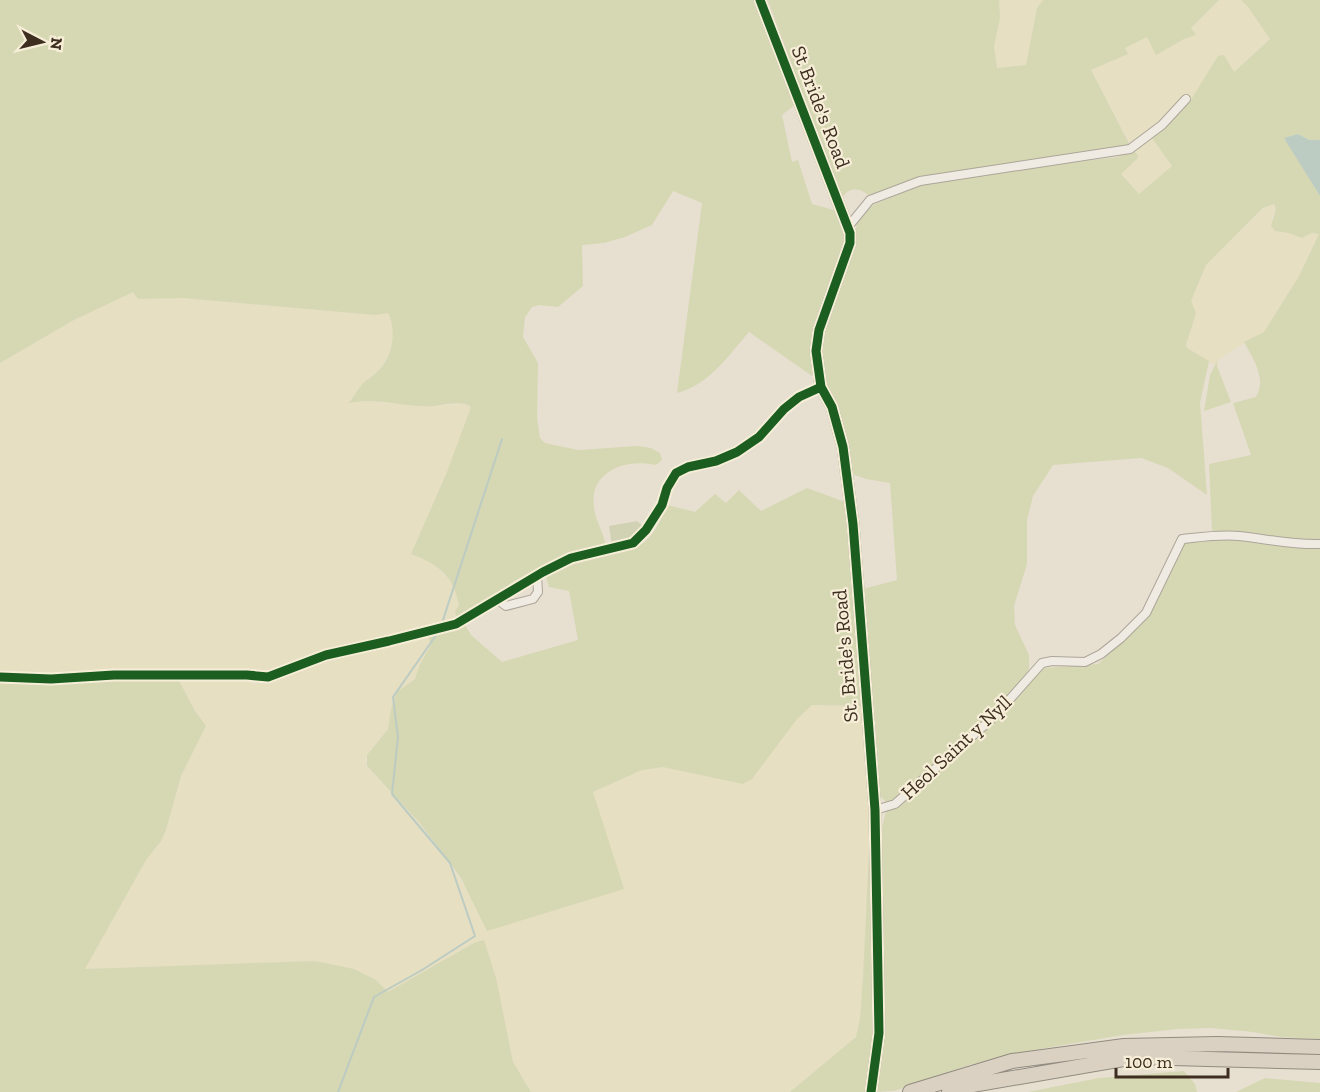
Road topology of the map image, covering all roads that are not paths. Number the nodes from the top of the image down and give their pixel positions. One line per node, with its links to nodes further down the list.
1 (760, 0): 3 (street, St Bride's Road)
2 (1186, 99): 3 (street)
3 (848, 227): 4 (street, St. Bride's Road)
4 (821, 387): 6 (street); 9 (street, St. Bride's Road)
5 (1320, 544): 9 (street, Heol Saint y Nyll)
6 (537, 576): 7 (street); 7 (street)
7 (498, 600): 8 (street)
8 (0, 677)
9 (875, 810): 12 (street, St. Bride's Road)
10 (1320, 1047): 13 (highway)
11 (1320, 1062): 14 (highway)
12 (871, 1092)
13 (910, 1092)
14 (949, 1092)

